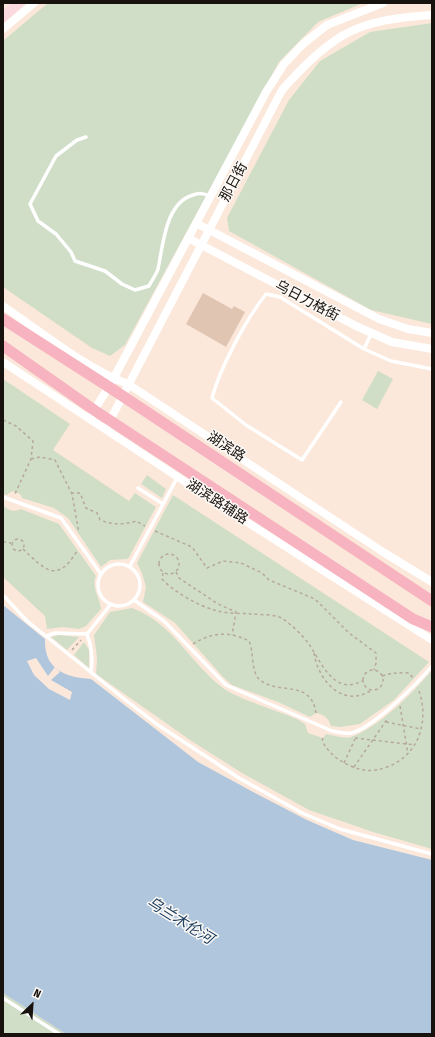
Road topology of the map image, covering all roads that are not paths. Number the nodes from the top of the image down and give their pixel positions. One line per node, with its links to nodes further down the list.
1 (19, 3): 5 (main road)
2 (34, 3): 6 (street)
3 (383, 3): 8 (street, 那日街)
4 (432, 15): 10 (street, 那日街)
5 (3, 17)
6 (3, 29)
7 (86, 137): 8 (lane)
8 (210, 196): 9 (street, 那日街)
9 (196, 222): 10 (street, 乌日力格街); 11 (street, 那日街)
10 (209, 230): 12 (street, 那日街); 16 (street, 乌日力格街)
11 (188, 238): 12 (street, 乌日力格街); 22 (street, 那日街)
12 (201, 245): 15 (street, 乌日力格街); 23 (street, 那日街)
13 (3, 306): 22 (street)
14 (3, 319): 22 (main road, 湖滨路)
15 (371, 333): 18 (lane); 19 (street, 乌日力格街)
16 (432, 333)
17 (3, 346): 26 (main road)
18 (364, 349): 21 (lane); 25 (lane)
19 (432, 350)
20 (3, 362): 26 (street)
21 (432, 369)
22 (111, 383): 23 (street); 24 (main road, 湖滨路); 26 (street, 那日街)
23 (128, 384): 24 (street, 那日街); 34 (street)
24 (122, 397): 27 (street, 那日街); 37 (main road, 湖滨路)
25 (341, 402)
26 (92, 414): 27 (main road)
27 (107, 424): 28 (street, 湖滨路辅路); 39 (main road)
28 (178, 477): 31 (lane); 42 (street, 湖滨路辅路)
29 (138, 488): 31 (lane)
30 (3, 497): 33 (lane)
31 (163, 504): 32 (lane)
32 (130, 566): 33 (lane); 36 (lane)
33 (101, 574): 38 (lane)
34 (432, 582)
35 (3, 595): 41 (lane)
36 (134, 600): 38 (lane); 43 (lane)
37 (432, 601)
38 (111, 604): 40 (lane)
39 (432, 627)
40 (87, 634): 41 (lane); 44 (lane)
41 (46, 636): 44 (lane)
42 (432, 640)
43 (432, 666)
44 (91, 672): 45 (lane)
45 (432, 854)
46 (3, 998): 47 (lane)
47 (59, 1034)

